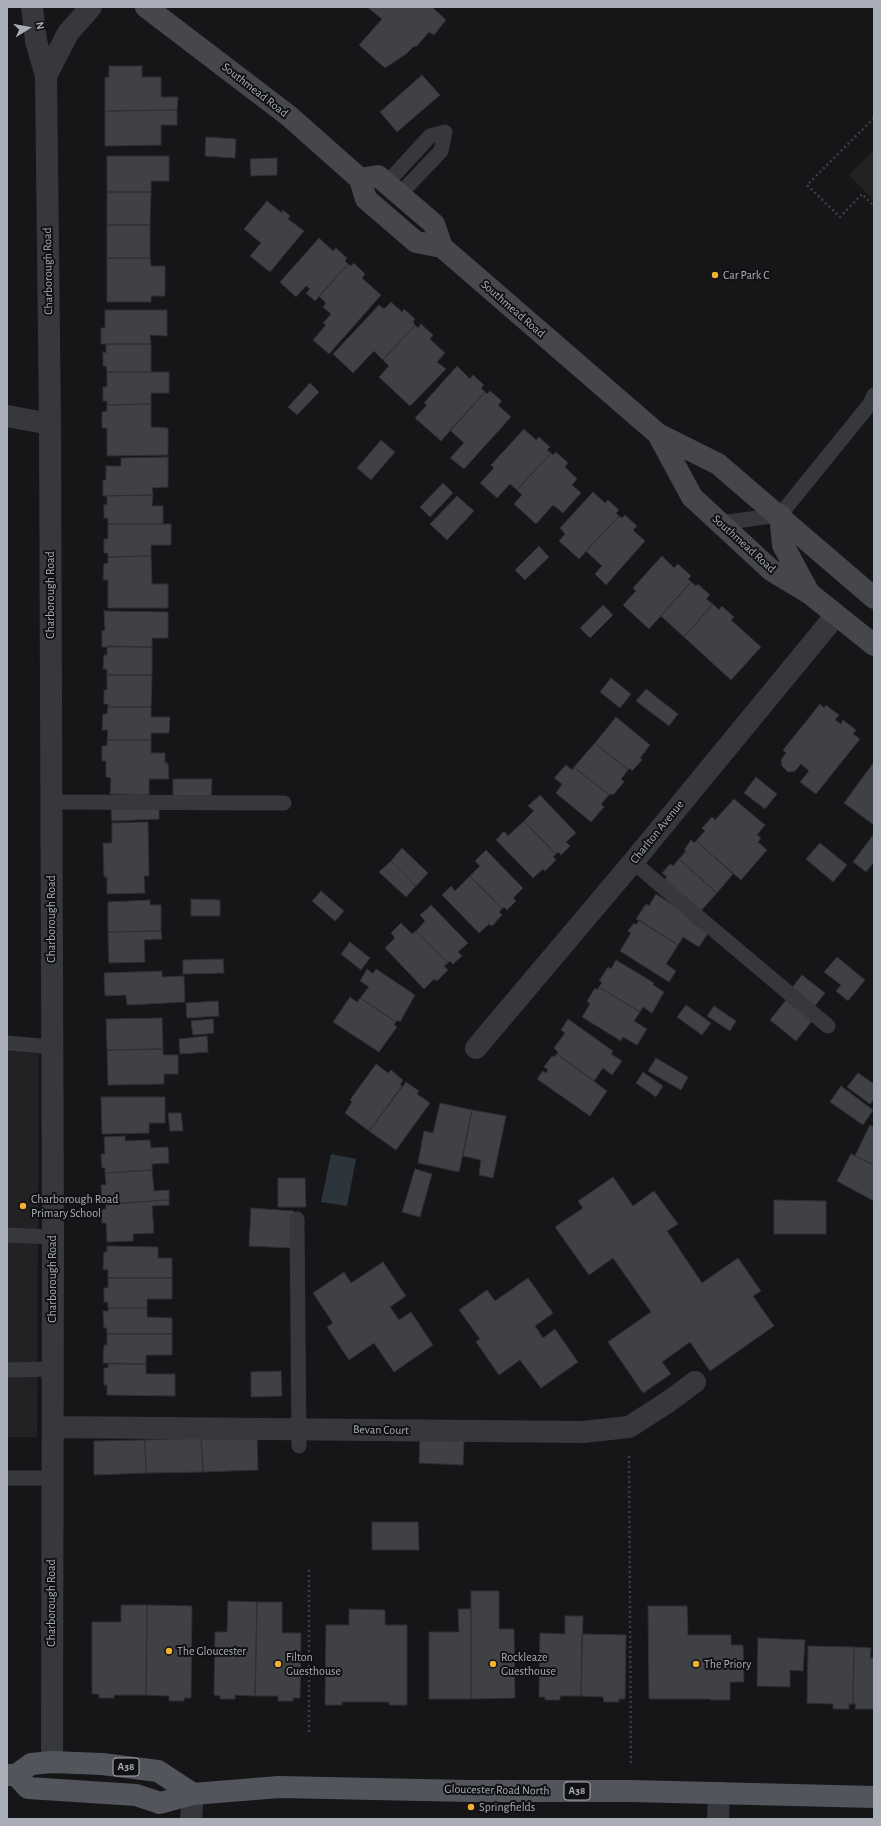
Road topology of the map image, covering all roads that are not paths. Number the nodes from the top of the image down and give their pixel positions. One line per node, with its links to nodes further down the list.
1 (32, 7): 4 (street, Charborough Road)
2 (91, 7): 4 (street, Charborough Road)
3 (146, 7): 5 (main road, Southmead Road)
4 (46, 76): 9 (street, Charborough Road)
5 (360, 178): 6 (main road, Southmead Road); 6 (main road, Southmead Road)
6 (442, 247): 10 (main road, Southmead Road)
7 (873, 401): 11 (lane)
8 (7, 416): 9 (street)
9 (50, 424): 17 (street, Charborough Road)
10 (658, 434): 11 (main road, Southmead Road); 12 (main road, Southmead Road)
11 (780, 515): 12 (lane); 13 (main road); 14 (main road, Southmead Road)
12 (720, 523): 13 (main road, Southmead Road)
13 (809, 592): 15 (main road, Southmead Road)
14 (874, 598)
15 (836, 615): 16 (main road, Southmead Road); 19 (street, Charlton Avenue)
16 (874, 645)
17 (50, 802): 18 (lane); 22 (street, Charborough Road)
18 (284, 803)
19 (633, 862): 20 (lane); 23 (street, Charlton Avenue)
20 (828, 1026)
21 (7, 1044): 22 (lane)
22 (51, 1047): 26 (street, Charborough Road)
23 (476, 1048)
24 (297, 1219): 31 (lane)
25 (7, 1235): 26 (lane)
26 (53, 1237): 28 (street, Charborough Road)
27 (7, 1370): 28 (lane)
28 (52, 1370): 30 (street, Charborough Road)
29 (695, 1382): 31 (street, Bevan Court)
30 (53, 1426): 31 (street, Bevan Court); 33 (street, Charborough Road)
31 (299, 1438)
32 (7, 1478): 33 (lane)
33 (51, 1478): 34 (street, Charborough Road)
34 (52, 1762): 35 (main road, Gloucester Road North / A38); 37 (main road, Gloucester Road North / A38)
35 (12, 1775): 37 (main road, Gloucester Road North / A38)
36 (719, 1793): 37 (main road, Gloucester Road North / A38); 38 (main road, Gloucester Road North / A38); 40 (street)
37 (193, 1794): 39 (street)
38 (874, 1797)
39 (191, 1819)
40 (718, 1819)

